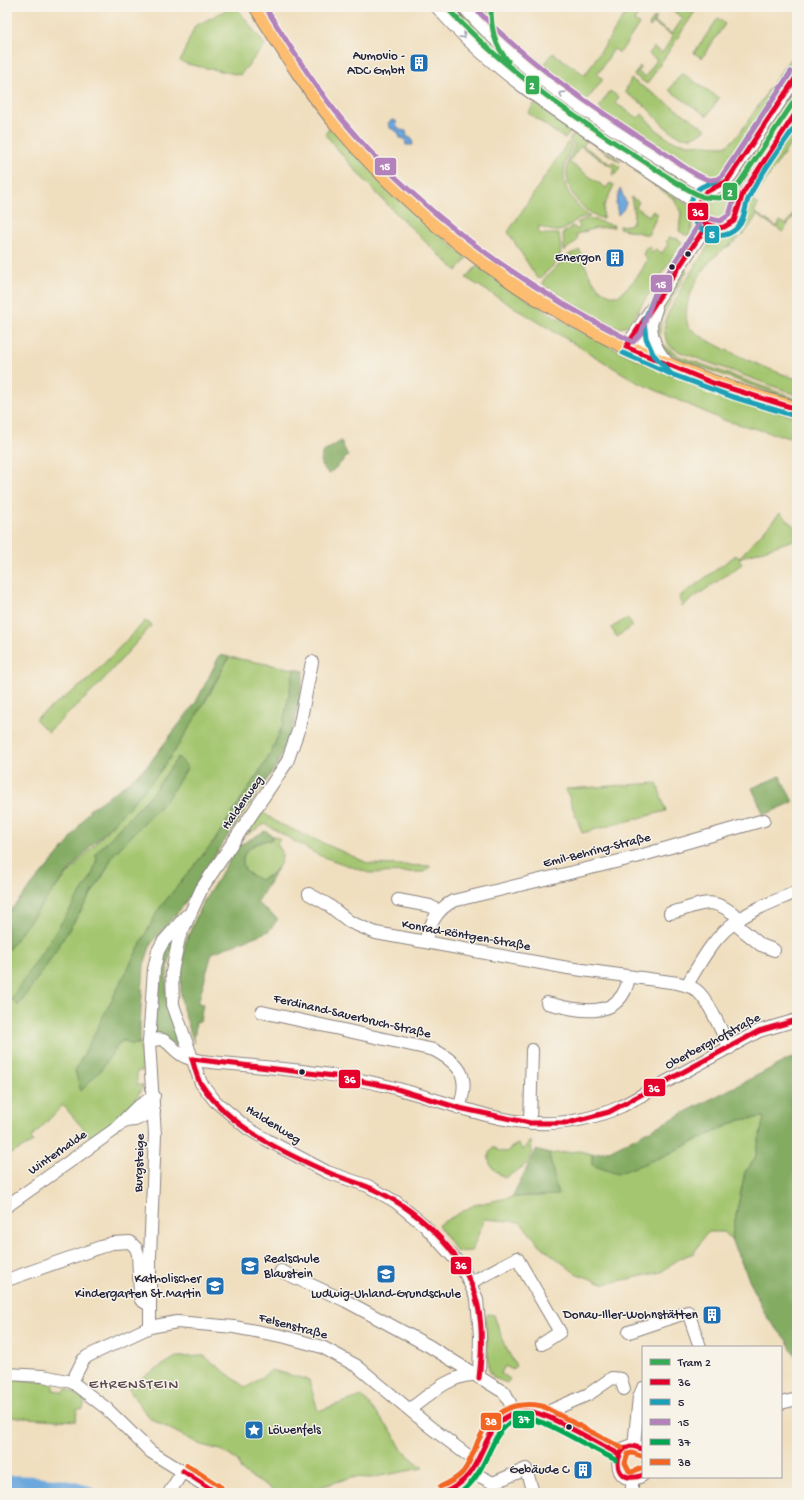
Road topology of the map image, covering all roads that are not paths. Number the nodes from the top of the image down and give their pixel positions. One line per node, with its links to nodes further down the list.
1 (258, 7): 12 (main road)
2 (437, 7): 8 (street, one-way to 8)
3 (464, 7): 6 (street, one-way to 3)
4 (797, 76): 6 (street)
5 (797, 111): 7 (street)
6 (715, 187): 7 (street); 8 (street)
7 (738, 204): 9 (street)
8 (698, 211): 9 (street)
9 (707, 225): 10 (street)
10 (661, 297): 11 (street); 12 (street)
11 (651, 324): 12 (street); 13 (street)
12 (630, 349): 13 (main road)
13 (674, 368): 14 (main road)
14 (797, 408)
15 (312, 662): 21 (street, Haldenweg)
16 (764, 820): 20 (street, Emil-Behring-Straße)
17 (794, 893): 23 (street)
18 (309, 894): 24 (street, Konrad-Röntgen-Straße)
19 (398, 900): 20 (street)
20 (439, 911): 24 (street)
21 (190, 913): 31 (street, Burgsteige); 34 (street, Haldenweg)
22 (670, 913): 23 (street)
23 (737, 921): 25 (street); 27 (street)
24 (425, 941): 26 (street, Konrad-Röntgen-Straße)
25 (774, 950)
26 (629, 977): 27 (street, Konrad-Röntgen-Straße); 28 (street)
27 (687, 986): 32 (street, Konrad-Röntgen-Straße)
28 (546, 1003)
29 (262, 1012): 36 (street, Ferdinand-Sauerbruch-Straße)
30 (797, 1020): 32 (street, Oberberghofstraße)
31 (149, 1042): 34 (street, Oberberghofstraße); 35 (street, Burgsteige)
32 (730, 1048): 39 (street, Oberberghofstraße)
33 (532, 1050): 39 (street)
34 (192, 1059): 36 (street, Oberberghofstraße); 43 (street, Haldenweg)
35 (154, 1096): 37 (street, Burgsteige); 38 (street, Winterhalde)
36 (459, 1108): 39 (street, Oberberghofstraße)
37 (154, 1111): 38 (street, Winterhalde); 44 (street, Burgsteige)
38 (125, 1121): 40 (street, Winterhalde)
39 (530, 1123)
40 (7, 1206)
41 (281, 1271): 50 (street)
42 (7, 1280): 44 (street)
43 (470, 1283): 47 (street); 50 (street, Haldenweg)
44 (149, 1305): 45 (street, Burgsteige)
45 (150, 1327): 51 (street); 56 (street, Felsenstraße)
46 (629, 1332): 48 (street)
47 (542, 1344)
48 (700, 1346)
49 (7, 1374): 51 (street)
50 (476, 1376): 56 (street); 57 (street)
51 (72, 1382): 62 (street)
52 (624, 1389): 58 (street)
53 (642, 1390): 59 (street)
54 (797, 1399): 55 (street)
55 (782, 1403)
56 (410, 1409): 61 (street, Felsenstraße)
57 (515, 1413): 58 (street); 61 (street)
58 (547, 1416): 60 (street)
59 (639, 1447): 60 (street)
60 (619, 1454): 63 (street)
61 (475, 1467): 66 (street); 67 (street, Felsenstraße)
62 (183, 1471): 64 (street); 65 (street)
63 (637, 1477): 68 (street)
64 (169, 1493)
65 (217, 1493)
66 (443, 1493)
67 (533, 1493)
68 (632, 1493)

